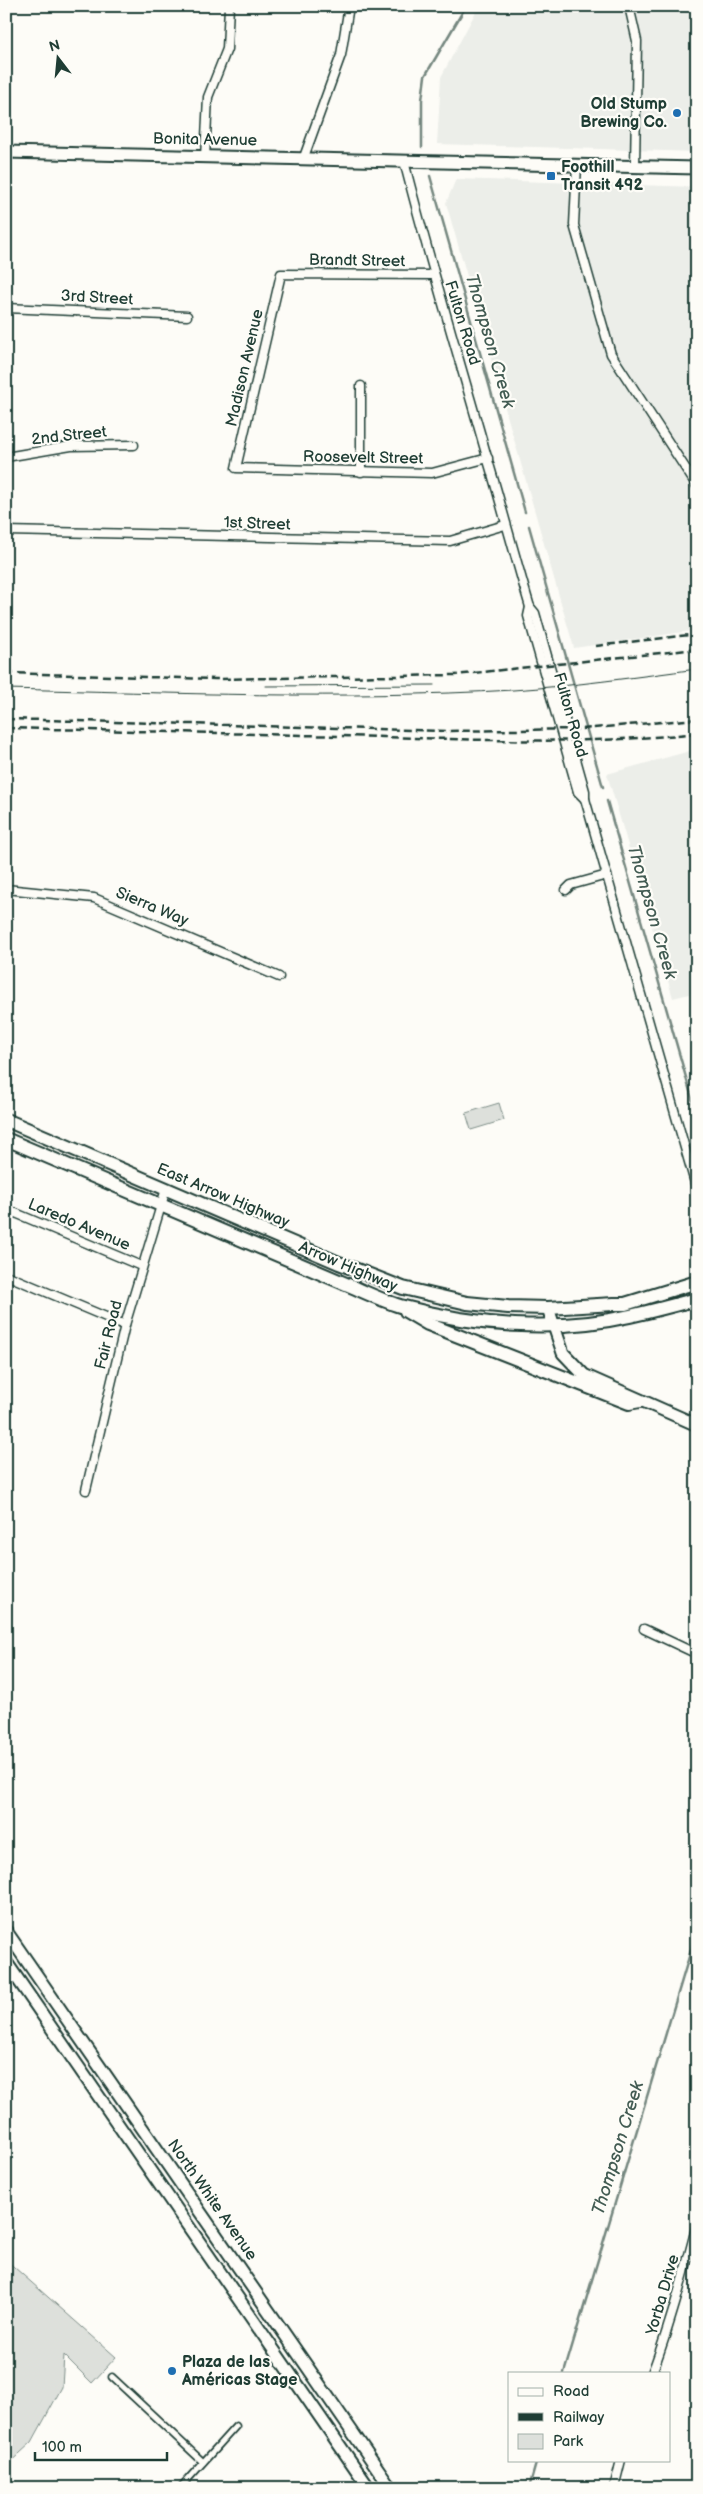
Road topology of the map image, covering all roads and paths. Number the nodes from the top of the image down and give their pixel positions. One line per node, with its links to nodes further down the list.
1 (229, 6): 6 (street)
2 (349, 6): 5 (street)
3 (630, 6): 9 (street)
4 (6, 152): 6 (main road, Bonita Avenue)
5 (304, 157): 6 (main road, Bonita Avenue); 7 (main road, Bonita Avenue)
6 (205, 158)
7 (404, 161): 8 (main road, Bonita Avenue); 12 (street, Fulton Road)
8 (577, 165): 9 (main road, Bonita Avenue); 21 (street)
9 (635, 167): 10 (main road, Bonita Avenue)
10 (697, 168)
11 (281, 274): 12 (street, Brandt Street); 19 (street, Madison Avenue)
12 (433, 276): 18 (street, Fulton Road)
13 (6, 308): 14 (street, 3rd Street)
14 (187, 316)
15 (361, 386): 20 (street)
16 (134, 445): 17 (street, 2nd Street)
17 (6, 457)
18 (488, 458): 20 (street, Roosevelt Street); 22 (street, Fulton Road)
19 (236, 468): 20 (street, Roosevelt Street)
20 (361, 472)
21 (697, 486)
22 (505, 525): 23 (street, 1st Street); 24 (street, Fulton Road)
23 (6, 531)
24 (607, 875): 26 (street); 31 (street, Fulton Road)
25 (6, 889): 27 (street, Sierra Way)
26 (566, 890)
27 (279, 977)
28 (6, 1120): 30 (main road, East Arrow Highway)
29 (6, 1139): 32 (main road, Arrow Highway)
30 (166, 1189): 32 (street, Fair Road); 37 (main road, East Arrow Highway)
31 (697, 1190)
32 (161, 1204): 34 (street, Fair Road); 39 (main road, Arrow Highway)
33 (6, 1209): 34 (street, Laredo Avenue)
34 (141, 1266): 41 (street, Fair Road)
35 (6, 1274): 41 (street)
36 (697, 1282): 40 (main road)
37 (403, 1288): 39 (street); 40 (main road, East Arrow Highway)
38 (697, 1299): 42 (main road, Arrow Highway)
39 (398, 1305): 42 (main road, Arrow Highway); 43 (main road)
40 (548, 1308): 42 (main road)
41 (125, 1325): 45 (street, Fair Road)
42 (553, 1325): 43 (main road)
43 (640, 1401): 44 (main road)
44 (697, 1425)
45 (86, 1490)
46 (644, 1629): 47 (street)
47 (697, 1654)
48 (6, 1931): 59 (main road, North White Avenue)
49 (6, 1962): 58 (main road, North White Avenue)
50 (697, 2224): 51 (street, Yorba Drive)
51 (693, 2250): 52 (street, Yorba Drive)
52 (652, 2372)
53 (112, 2377): 55 (street)
54 (236, 2426): 55 (street)
55 (203, 2462): 57 (street)
56 (620, 2462): 60 (street)
57 (180, 2488)
58 (369, 2488)
59 (392, 2488)
60 (614, 2488)

